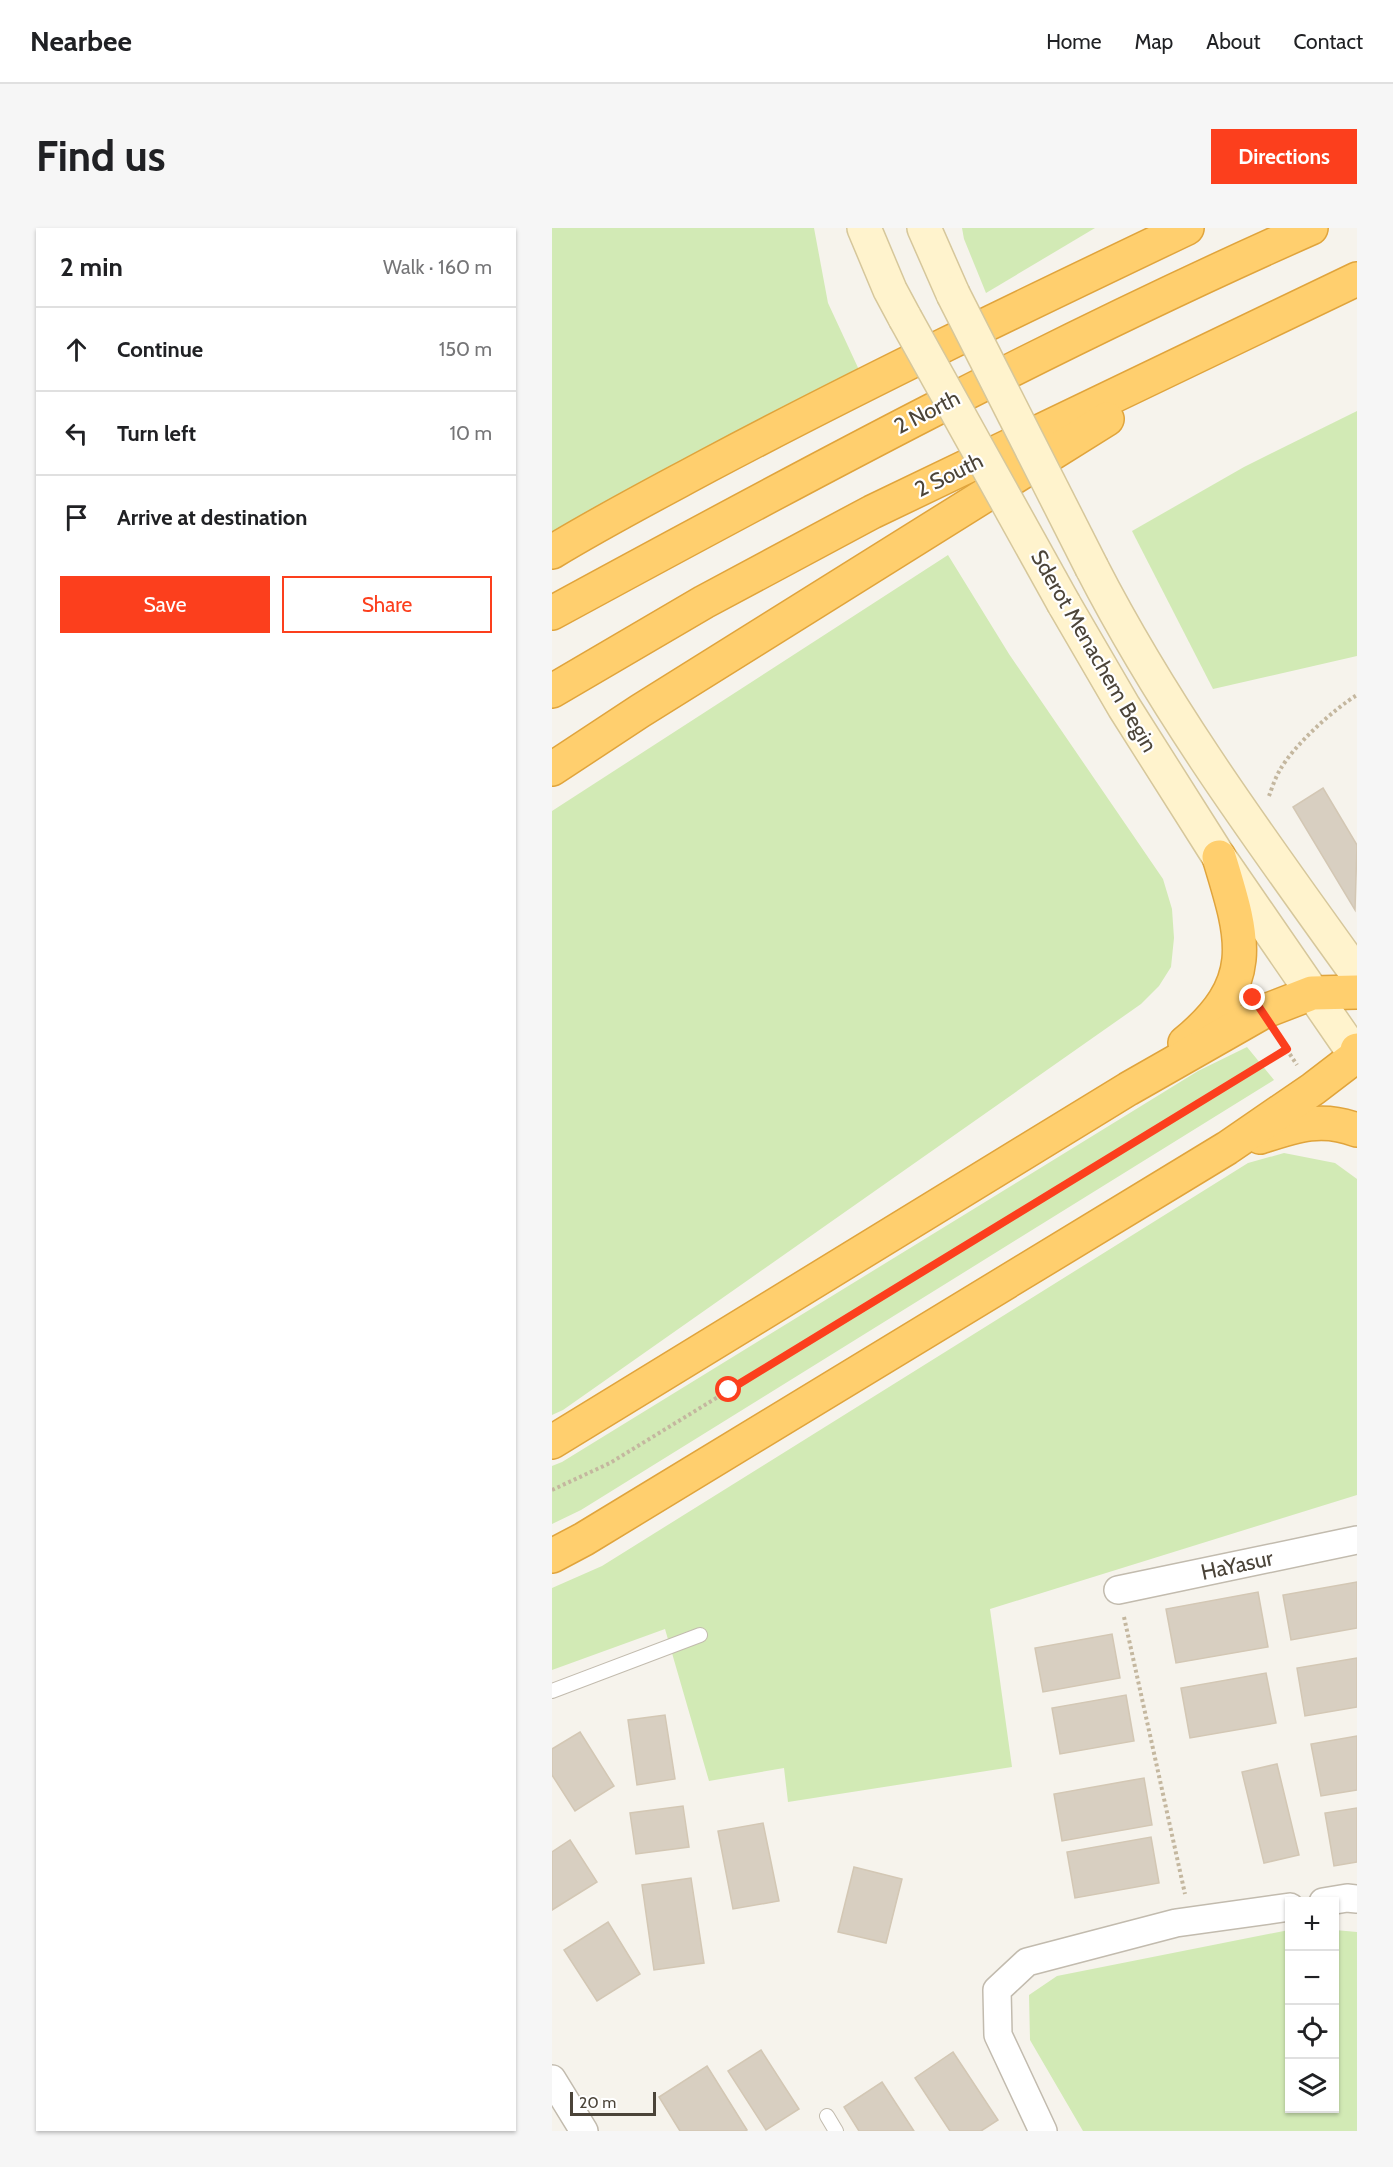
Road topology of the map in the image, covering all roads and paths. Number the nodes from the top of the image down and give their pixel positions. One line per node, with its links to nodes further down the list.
1 (864, 228): 15 (main road, Sderot Menachem Begin, bridge)
2 (924, 228): 16 (main road, Sderot Menachem Begin, bridge)
3 (1172, 228): 6 (highway)
4 (1187, 228): 6 (highway)
5 (1311, 228): 10 (highway, 2 North)
6 (1105, 268): 9 (highway)
7 (1357, 279): 8 (highway, 2 South)
8 (1246, 331): 11 (highway, 2 South); 13 (highway)
9 (552, 552)
10 (552, 613)
11 (552, 691)
12 (1357, 694): 14 (path)
13 (552, 769)
14 (1265, 805)
15 (1219, 857): 18 (main road, Sderot Menachem Begin); 22 (highway)
16 (1357, 974)
17 (1357, 992): 18 (highway)
18 (1312, 993): 19 (highway); 21 (main road, Sderot Menachem Begin)
19 (1263, 1012): 20 (path); 22 (highway)
20 (1287, 1049): 23 (path); 27 (path)
21 (1356, 1053): 23 (highway)
22 (1128, 1089): 26 (highway)
23 (1313, 1089): 25 (highway)
24 (1357, 1130): 25 (highway)
25 (1227, 1148): 29 (highway)
26 (552, 1442)
27 (552, 1490)
28 (1357, 1540): 30 (street, HaYasur)
29 (552, 1556)
30 (1118, 1590): 36 (path)
31 (700, 1635): 32 (lane)
32 (552, 1691)
33 (1339, 1899): 34 (street)
34 (1357, 1899)
35 (1285, 1907): 36 (street)
36 (1191, 1921): 41 (street)
37 (552, 2079): 39 (street)
38 (828, 2116): 40 (lane)
39 (584, 2131)
40 (836, 2131)
41 (1043, 2131)

